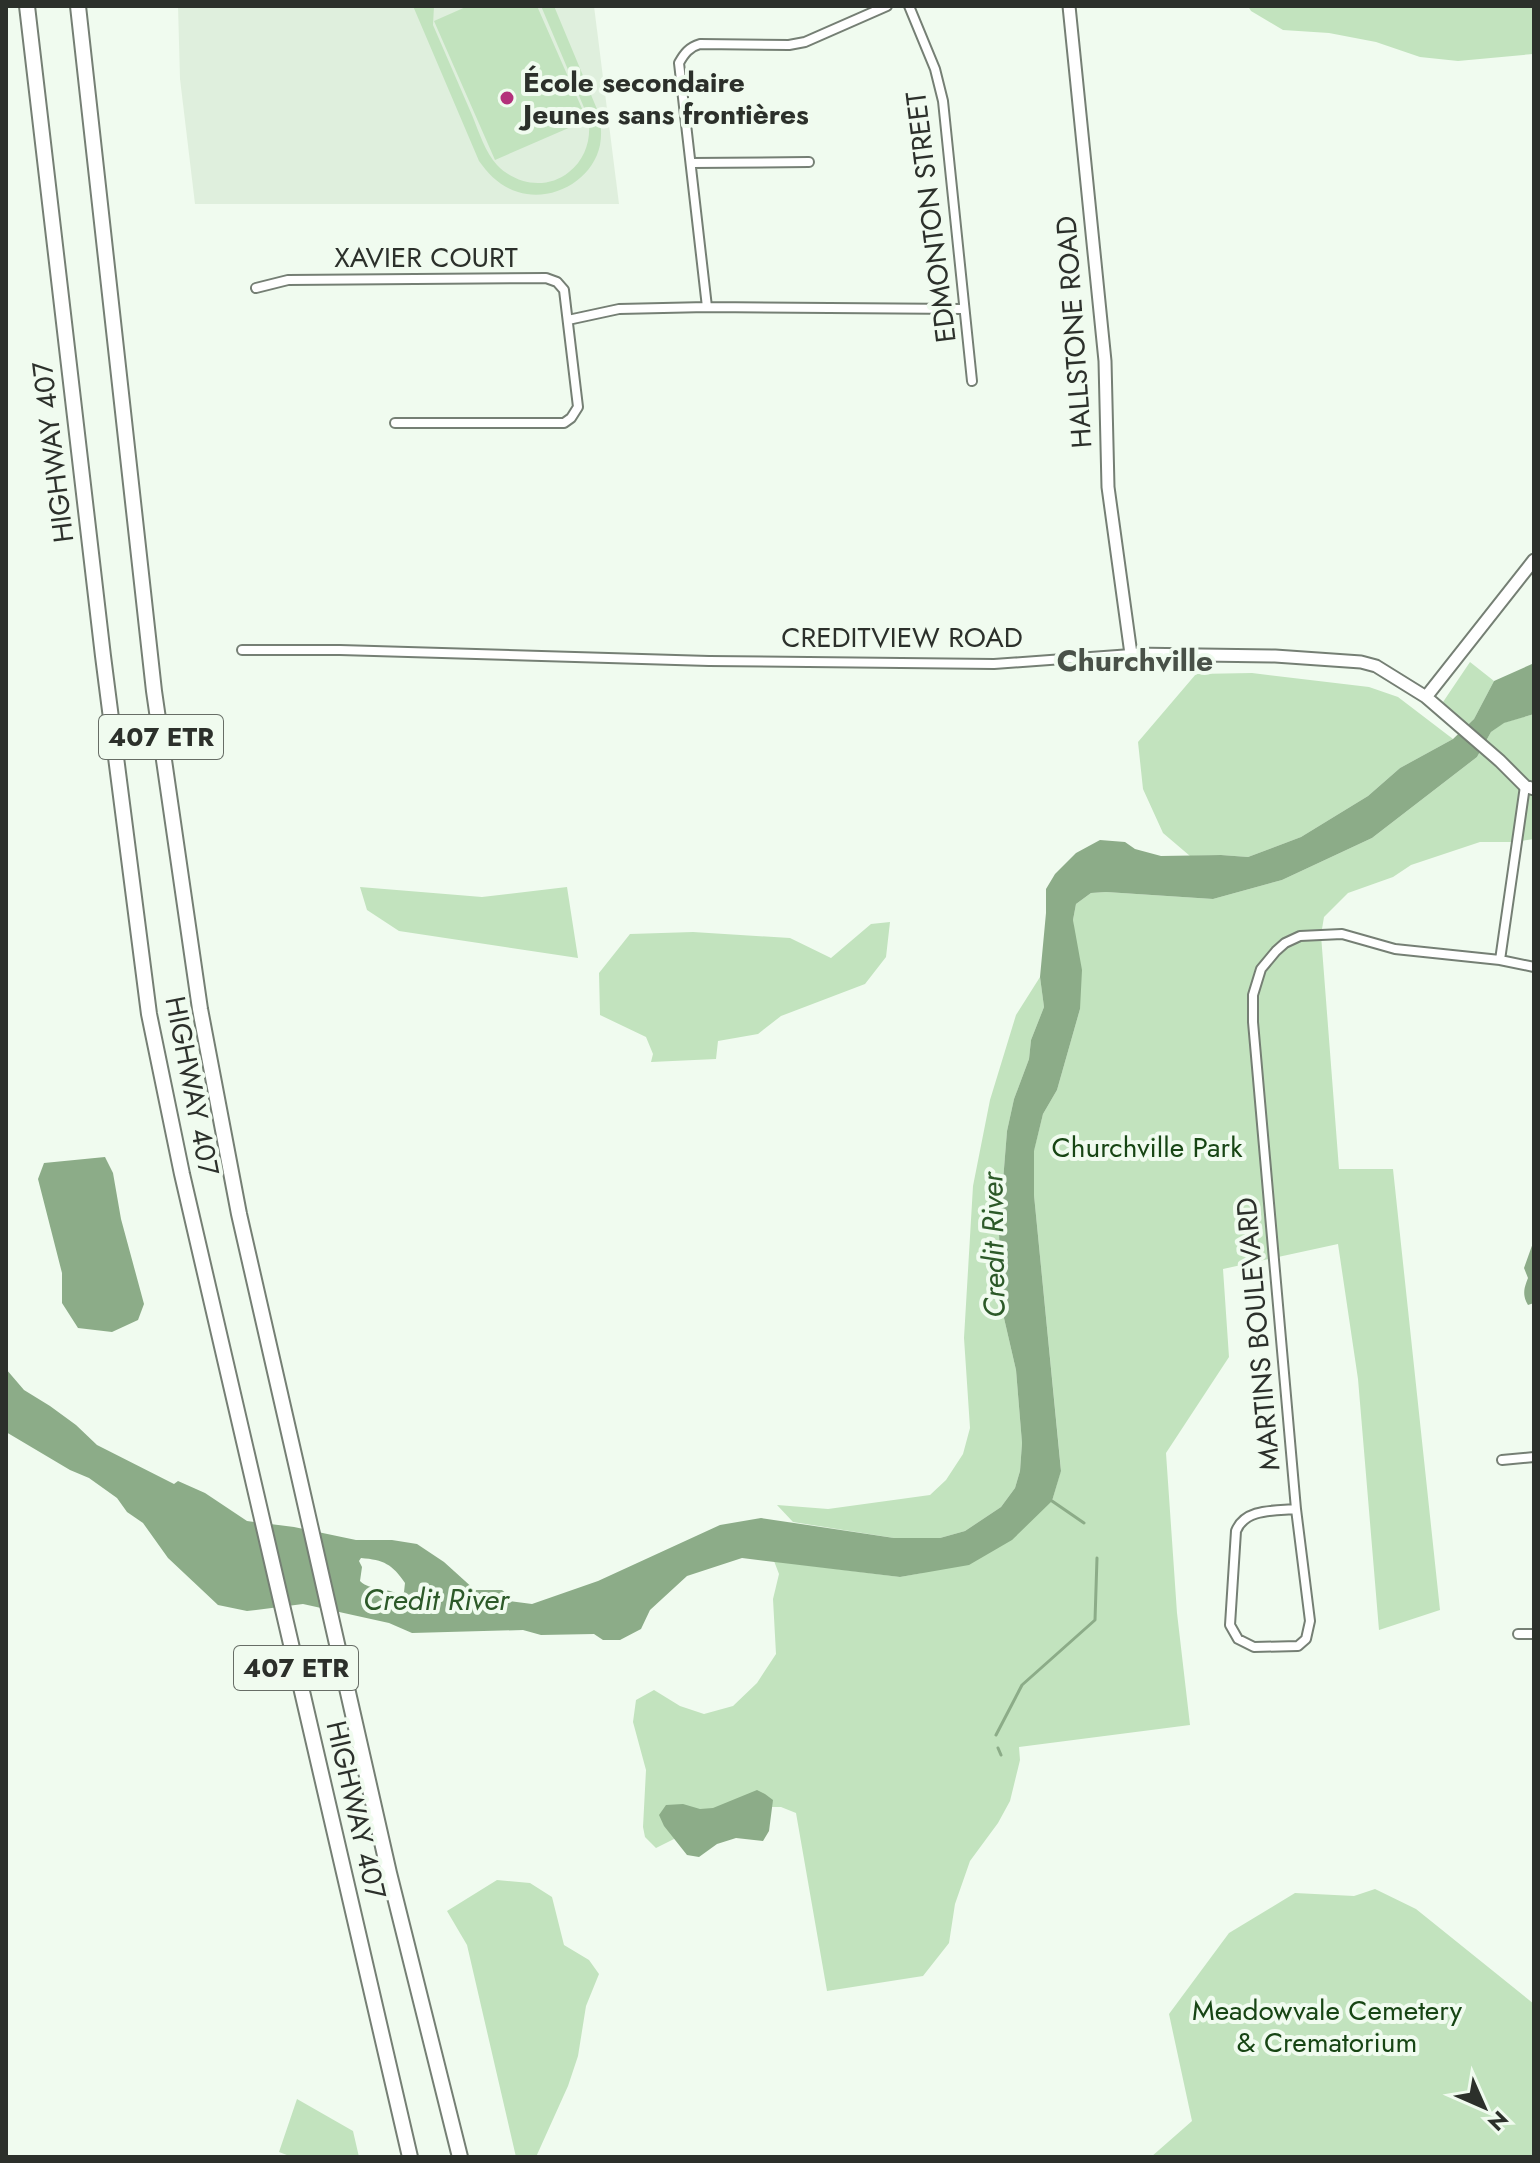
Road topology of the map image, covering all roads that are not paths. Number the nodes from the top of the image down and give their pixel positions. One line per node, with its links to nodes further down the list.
1 (27, 6): 26 (highway, HIGHWAY 407 / 407 ETR)
2 (78, 6): 27 (highway, HIGHWAY 407 / 407 ETR)
3 (887, 6): 7 (street)
4 (909, 6): 10 (street, EDMONTON STREET)
5 (1069, 6): 16 (street, HALLSTONE ROAD)
6 (809, 162): 7 (street)
7 (691, 163): 9 (street)
8 (256, 288): 11 (street, XAVIER COURT)
9 (707, 307): 10 (street); 11 (street)
10 (964, 309): 12 (street, EDMONTON STREET)
11 (568, 320): 13 (street, XAVIER COURT)
12 (972, 381)
13 (395, 423)
14 (1534, 560): 17 (street)
15 (242, 650): 16 (street, CREDITVIEW ROAD)
16 (1131, 654): 17 (street, CREDITVIEW ROAD)
17 (1426, 697): 18 (street, CREDITVIEW ROAD)
18 (1529, 787): 19 (street)
19 (1500, 960): 20 (street); 23 (street, MARTINS BOULEVARD)
20 (1534, 967)
21 (1534, 1457): 22 (street)
22 (1502, 1460)
23 (1296, 1509): 23 (street, MARTINS BOULEVARD)
24 (1518, 1634): 25 (street)
25 (1534, 1634)
26 (410, 2157)
27 (460, 2157)

